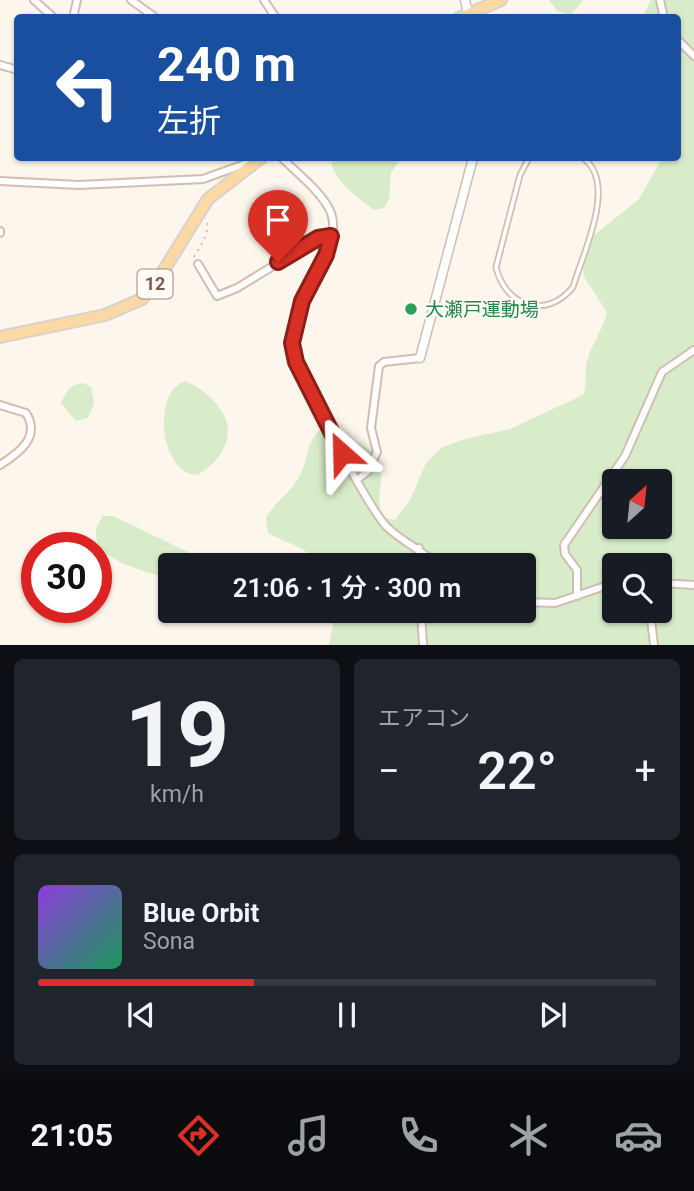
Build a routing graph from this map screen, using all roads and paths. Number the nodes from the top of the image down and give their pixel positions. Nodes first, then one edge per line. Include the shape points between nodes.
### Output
1 (34, 0) edge
2 (131, 0) edge
3 (501, 0) edge
4 (50, 14) edge
5 (150, 14) edge
6 (470, 14) edge
7 (681, 42) edge
8 (694, 56) edge
9 (253, 161) edge
10 (255, 161) edge
11 (285, 161) edge
12 (472, 161) edge
13 (528, 161) edge
14 (588, 161) edge
15 (0, 181) edge
16 (200, 212) junction
17 (331, 236) junction
18 (198, 264) joint
19 (0, 337) edge
20 (694, 350) edge
21 (420, 358) joint
22 (0, 405) edge
23 (0, 465) edge
24 (358, 479) junction
25 (419, 548) junction
26 (419, 553) edge
27 (425, 553) edge
28 (672, 584) edge
29 (694, 585) edge
30 (602, 587) edge
31 (577, 596) junction
32 (536, 602) edge
33 (422, 623) edge
34 (651, 623) edge
35 (423, 645) edge
36 (654, 645) edge

1 - 4 street
2 - 5 street
3 - 6 main road
7 - 8 street
9 - 15 street via 203,179 79,185
10 - 16 main road, 12 via 208,199
11 - 17 street via 331,213
12 - 21 street
13 - 14 lane via 520,175 496,267 508,292 547,307 573,287 600,196 599,178
16 - 18 path via 209,225 194,257
16 - 19 main road, 12 via 142,299 105,315
17 - 18 street via 318,238 217,296
17 - 24 street via 302,301 292,343 296,362
20 - 31 street via 662,373 625,456 564,545 577,570
21 - 24 street via 379,366 371,428 377,452 368,471
22 - 23 street via 26,412 32,432 18,454
24 - 25 street via 388,529
25 - 26 street
25 - 27 street
28 - 29 street
30 - 31 street
31 - 32 street via 555,603
33 - 35 street
34 - 36 street

